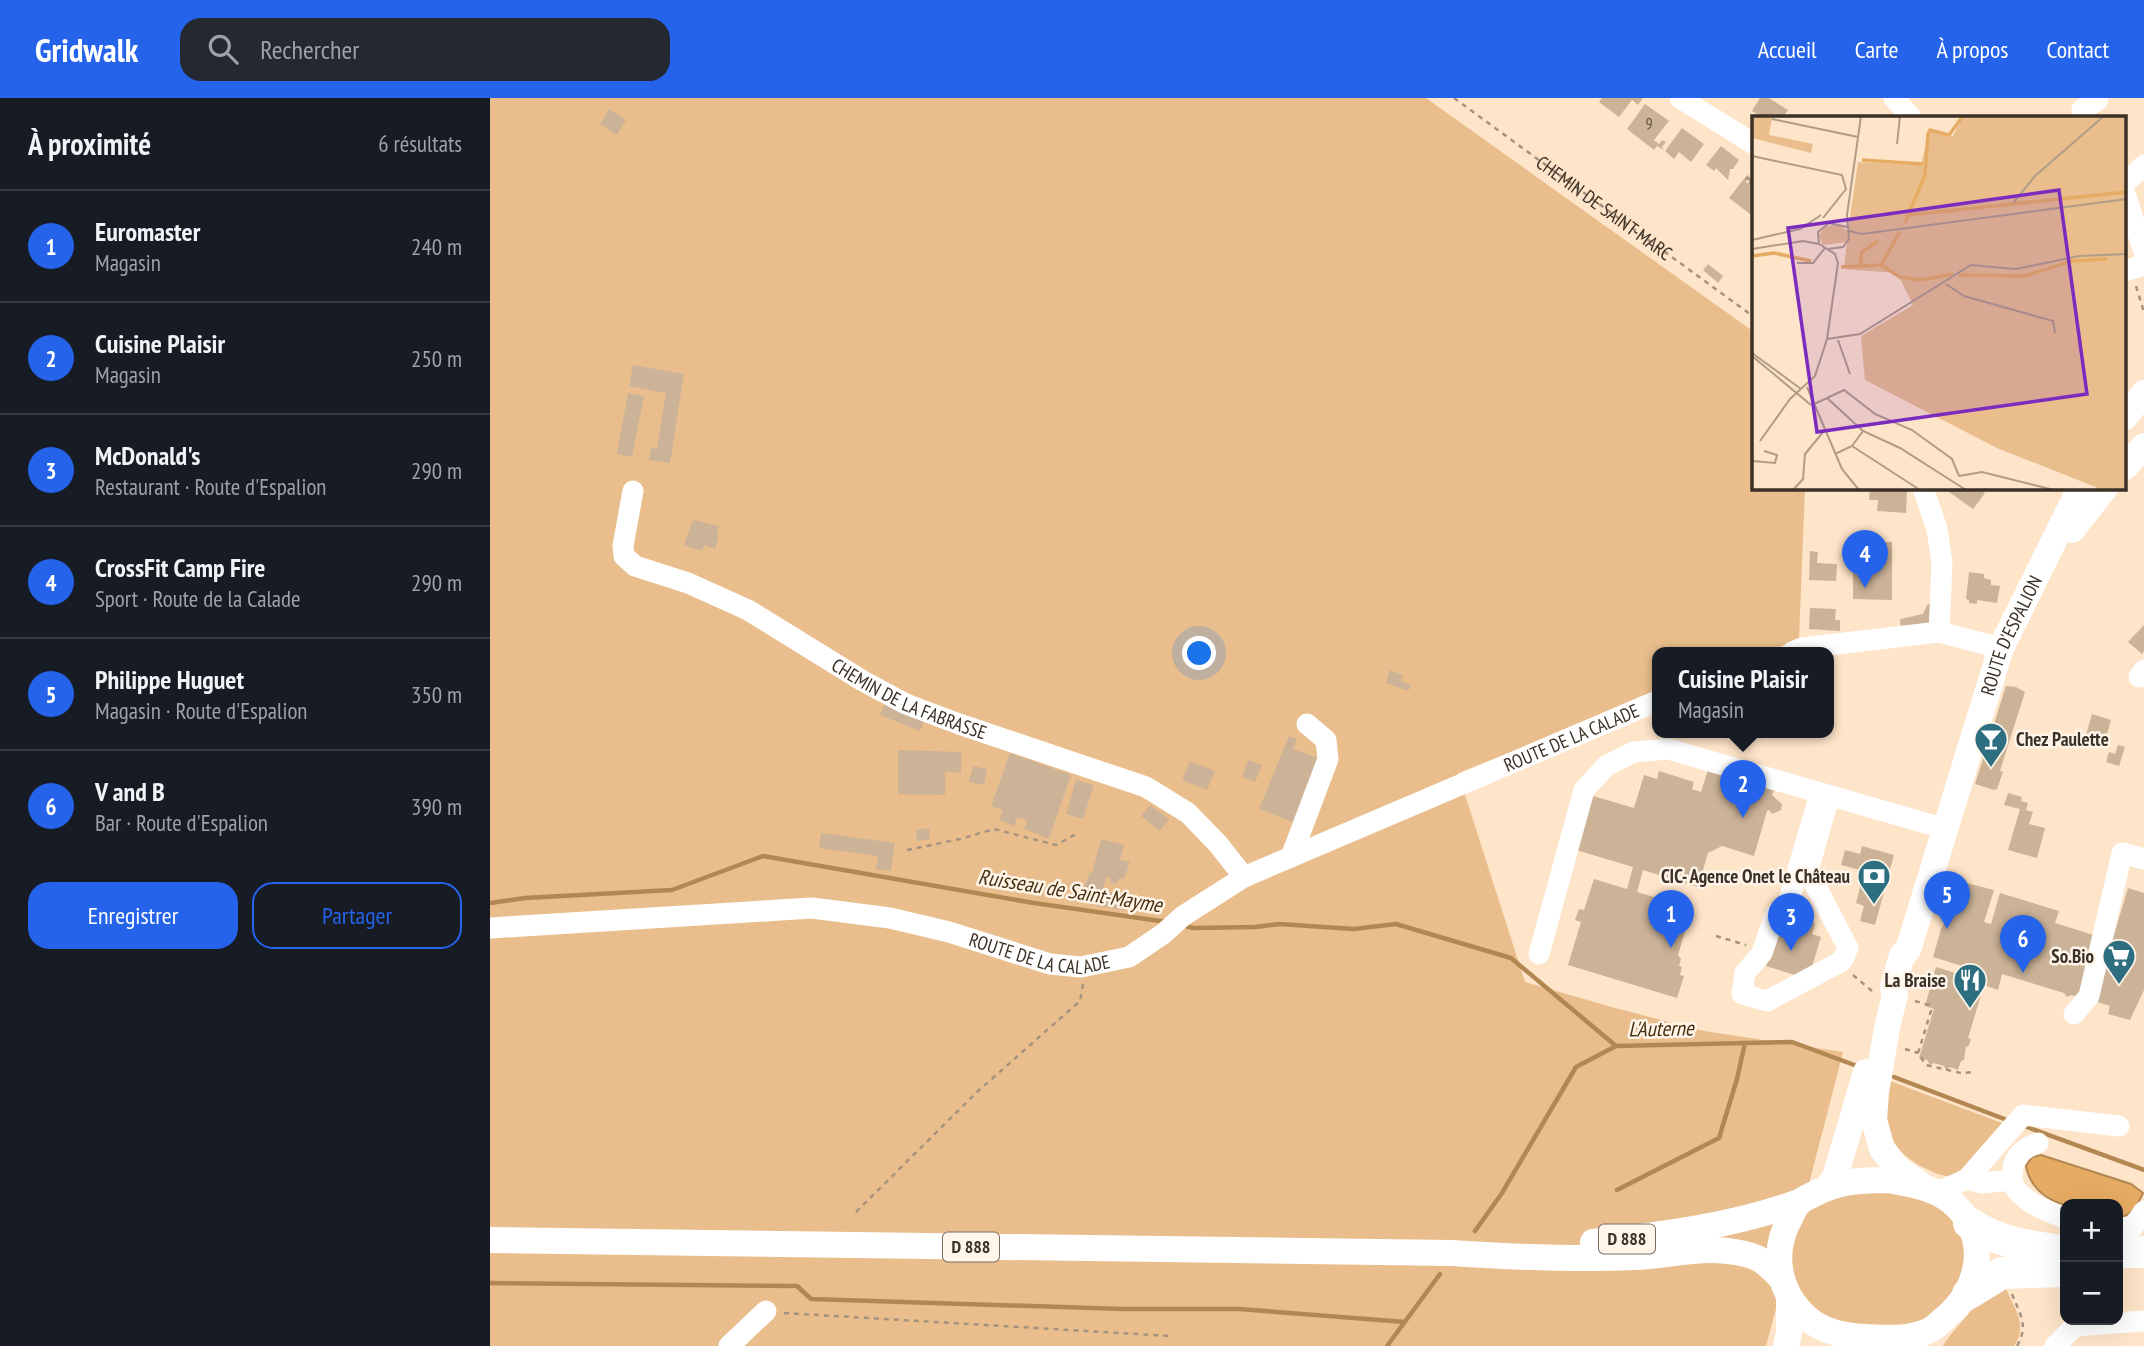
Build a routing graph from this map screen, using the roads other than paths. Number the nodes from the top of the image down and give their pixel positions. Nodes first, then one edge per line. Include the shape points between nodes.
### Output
1 (1680, 98) edge
2 (1894, 98) edge
3 (1910, 116) edge
4 (1752, 143) edge
5 (2144, 165) edge
6 (2126, 182) edge
7 (2126, 197) edge
8 (2144, 252) edge
9 (2144, 265) edge
10 (2126, 271) edge
11 (2144, 393) edge
12 (2126, 416) edge
13 (2144, 447) edge
14 (2126, 466) edge
15 (1924, 490) edge
16 (2096, 490) edge
17 (633, 491) dead end
18 (1938, 632) junction
19 (1818, 647) edge
20 (2001, 649) junction
21 (1652, 703) edge
22 (1307, 724) dead end
23 (1825, 796) junction
24 (1946, 829) junction
25 (1291, 857) junction
26 (2144, 859) edge
27 (1244, 877) junction
28 (490, 928) edge
29 (1539, 954) dead end
30 (1896, 1013) junction
31 (2074, 1014) dead end
32 (2119, 1126) dead end
33 (2038, 1143) dead end
34 (1967, 1179) junction
35 (2012, 1180) junction
36 (1828, 1186) junction
37 (1930, 1190) junction
38 (1799, 1202) junction
39 (2144, 1211) edge
40 (2060, 1216) edge
41 (1964, 1217) junction
42 (2123, 1228) edge
43 (490, 1240) edge
44 (2060, 1250) edge
45 (2123, 1252) edge
46 (2144, 1252) edge
47 (1451, 1253) junction
48 (2060, 1271) edge
49 (2123, 1271) edge
50 (2144, 1271) edge
51 (1785, 1288) junction
52 (1968, 1294) junction
53 (766, 1311) road end
54 (2144, 1321) edge
55 (1856, 1336) junction
56 (1928, 1339) edge
57 (1895, 1342) edge
58 (729, 1346) edge
59 (1786, 1346) edge
60 (1828, 1346) edge
61 (2055, 1346) edge

1 - 4 street
2 - 3 street
5 - 6 street
7 - 8 street
9 - 10 street
11 - 12 main road
13 - 14 main road
15 - 18 street via 1942,563
16 - 20 main road, ROUTE D'ESPALION via 2034,578
17 - 27 street, CHEMIN DE LA FABRASSE via 623,546 624,556 635,566 748,610 906,704 1146,787 1188,813
18 - 19 street
18 - 20 street
20 - 24 main road, ROUTE D'ESPALION
21 - 25 street, ROUTE DE LA CALADE
22 - 25 street via 1326,740 1328,759
23 - 23 street via 1787,907 1775,915 1762,953 1745,973 1742,994 1767,1001 1842,961 1848,948 1808,871
23 - 24 street
23 - 29 street via 1668,749 1634,752 1606,766 1584,790
24 - 30 main road, ROUTE D'ESPALION via 1908,950 1912,958
25 - 27 street, ROUTE DE LA CALADE
26 - 31 street via 2122,853 2089,996
27 - 28 street, ROUTE DE LA CALADE via 1129,957 1081,967 1050,964 890,918 812,908
30 - 36 main road via 1869,1061 1835,1177
30 - 37 main road via 1876,1092 1874,1120 1882,1149 1897,1168
32 - 34 street via 2024,1115
33 - 35 street via 2024,1148 2013,1163
34 - 35 street via 1982,1183
34 - 37 street
34 - 41 street
35 - 40 street via 2041,1210
36 - 37 main road via 1889,1180
36 - 38 main road
37 - 41 main road via 1949,1200
38 - 47 main road, D 888 via 1759,1216 1633,1238
38 - 51 main road via 1784,1227 1779,1252
39 - 42 street via 2133,1227
41 - 44 highway via 1984,1233 2003,1240
41 - 52 main road via 1977,1246
43 - 47 main road, D 888
45 - 46 highway
47 - 51 main road, D 888 via 1572,1258 1703,1249 1734,1252 1760,1258
48 - 52 highway via 2002,1273
49 - 50 highway
51 - 55 main road via 1808,1319 1827,1330
51 - 59 main road
52 - 56 main road
53 - 58 street
54 - 61 street via 2076,1326
55 - 57 main road
55 - 60 main road
56 - 57 main road

